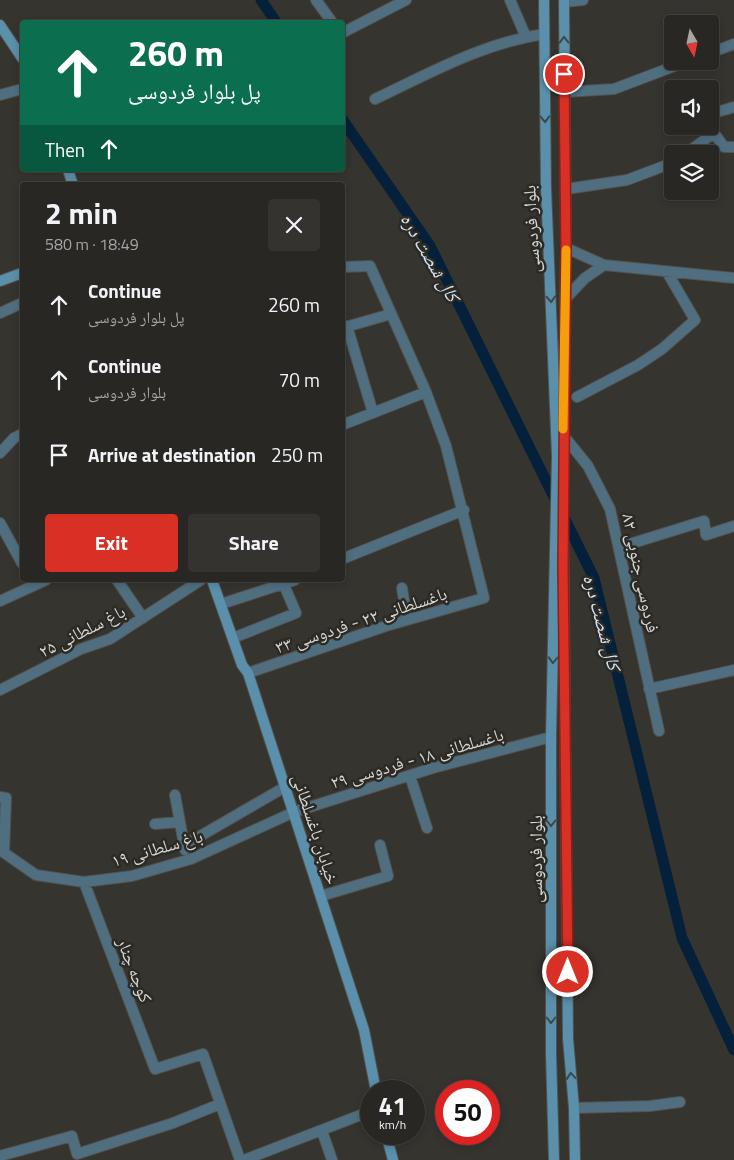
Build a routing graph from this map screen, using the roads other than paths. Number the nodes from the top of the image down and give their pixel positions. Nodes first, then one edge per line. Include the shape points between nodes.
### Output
1 (316, 0) edge
2 (406, 0) edge
3 (510, 0) edge
4 (544, 0) edge
5 (583, 0) edge
6 (564, 1) edge
7 (331, 20) edge
8 (0, 24) edge
9 (345, 32) edge
10 (544, 34) junction
11 (526, 37) junction
12 (734, 44) edge
13 (719, 50) edge
14 (20, 55) edge
15 (664, 70) edge
16 (20, 90) edge
17 (565, 92) junction
18 (0, 95) edge
19 (375, 99) dead end
20 (734, 107) edge
21 (719, 111) edge
22 (711, 135) edge
23 (715, 135) edge
24 (698, 145) edge
25 (734, 147) edge
26 (664, 166) edge
27 (566, 189) junction
28 (566, 248) junction
29 (604, 265) junction
30 (345, 266) edge
31 (667, 272) junction
32 (20, 274) edge
33 (734, 278) edge
34 (0, 281) edge
35 (565, 299) junction
36 (20, 304) edge
37 (0, 313) edge
38 (392, 314) junction
39 (345, 327) edge
40 (426, 392) junction
41 (577, 397) dead end
42 (373, 413) junction
43 (345, 424) edge
44 (20, 435) edge
45 (563, 435) junction
46 (0, 453) edge
47 (560, 456) junction
48 (464, 510) junction
49 (0, 523) edge
50 (734, 526) edge
51 (620, 547) junction
52 (345, 558) edge
53 (20, 559) edge
54 (118, 582) edge
55 (199, 582) edge
56 (213, 582) edge
57 (290, 582) edge
58 (34, 583) edge
59 (284, 584) junction
60 (402, 588) dead end
61 (0, 601) edge
62 (221, 604) junction
63 (143, 618) junction
64 (407, 620) junction
65 (233, 638) junction
66 (734, 670) edge
67 (248, 673) junction
68 (649, 689) junction
69 (0, 690) edge
70 (659, 730) dead end
71 (551, 737) junction
72 (410, 776) junction
73 (285, 787) junction
74 (175, 795) dead end
75 (0, 797) edge
76 (294, 812) junction
77 (180, 822) junction
78 (155, 824) dead end
79 (427, 828) dead end
80 (380, 845) dead end
81 (183, 846) junction
82 (2, 852) edge
83 (191, 859) junction
84 (84, 882) junction
85 (567, 894) junction
86 (552, 895) junction
87 (321, 896) junction
88 (551, 926) junction
89 (567, 927) junction
90 (374, 1080) edge
91 (680, 1102) dead end
92 (220, 1104) junction
93 (574, 1108) junction
94 (360, 1115) edge
95 (322, 1131) junction
96 (389, 1145) edge
97 (0, 1156) edge
98 (242, 1160) edge
99 (332, 1160) edge
100 (392, 1160) edge
101 (554, 1160) edge
102 (575, 1160) edge

1 - 7 street
2 - 9 street
3 - 11 street
4 - 10 main road, بلوار فردوسی
5 - 6 street
17 -> 6 main road, بلوار فردوسی
8 - 14 main road
10 - 11 street
10 -> 47 main road, بلوار فردوسی via 546,189
11 - 19 street via 467,55
12 - 13 street
15 - 17 street via 614,89
16 - 18 street
17 - 27 main road, بلوار فردوسی
20 - 21 street
22 - 24 street
23 - 25 street via 724,147
26 - 27 street via 627,180
27 - 28 main road, بلوار فردوسی
28 - 29 street
28 - 35 main road, بلوار فردوسی
29 - 31 street
29 - 35 street via 585,278
30 - 38 street via 370,266
31 - 33 street
31 - 41 street via 695,320 638,366
32 - 34 main road
35 - 45 main road, بلوار فردوسی
36 - 37 street
38 - 39 street
38 - 40 street
39 - 42 street
40 - 42 street
40 - 48 street
42 - 43 street
44 - 46 street
45 - 47 main road, بلوار فردوسی
45 - 51 street, فردوسی جنوبی ۸۲ via 588,466 606,500
47 -> 71 main road, بلوار فردوسی
47 - 85 main road, بلوار فردوسی
48 - 52 street
48 - 64 street, باغسلطانی ۲۲ - فردوسی ۳۳ via 484,598
49 - 53 street
50 - 51 street via 706,535 704,521
51 - 68 street, فردوسی جنوبی ۸۲
54 - 63 street
55 - 63 street, باغ سلطانی ۲۵
56 - 62 main road, خیابان باغسلطانی
57 - 59 street
58 - 61 street
59 - 62 street
59 - 65 street via 296,613
60 - 64 street
62 - 65 main road, خیابان باغسلطانی
63 - 69 street, باغ سلطانی ۲۵ via 110,639 81,649
64 - 67 street, باغسلطانی ۲۲ - فردوسی ۳۳
65 - 67 main road, خیابان باغسلطانی
66 - 68 street
67 - 73 main road, خیابان باغسلطانی
68 - 70 street, فردوسی جنوبی ۸۲
71 - 72 street, باغسلطانی ۱۸ - فردوسی ۲۹
71 -> 86 main road, بلوار فردوسی
72 - 76 street, باغسلطانی ۱۸ - فردوسی ۲۹
72 - 79 street
73 - 76 main road, خیابان باغسلطانی
73 - 81 street
74 - 77 street
75 - 82 street via 6,798
76 - 83 street, باغ سلطانی ۱۹
76 - 87 main road, خیابان باغسلطانی
77 - 78 street
77 - 81 street
80 - 87 street via 388,876
81 - 83 street
82 - 84 street, باغ سلطانی ۱۹ via 36,875
83 - 84 street, باغ سلطانی ۱۹ via 132,876
84 - 92 street, کوچه چنار via 155,1069 203,1054
85 - 86 main road via 560,898
85 - 89 main road, بلوار فردوسی
86 - 88 main road, بلوار فردوسی
87 - 90 main road, خیابان باغسلطانی via 364,1030
88 - 89 main road via 559,922
88 -> 101 main road, بلوار فردوسی
93 -> 89 main road, بلوار فردوسی via 568,1038
91 - 93 street
92 - 97 street via 77,1154 72,1136
92 - 98 street
93 - 102 main road, بلوار فردوسی
94 - 95 street
95 - 98 street
95 - 99 street
96 - 100 main road

